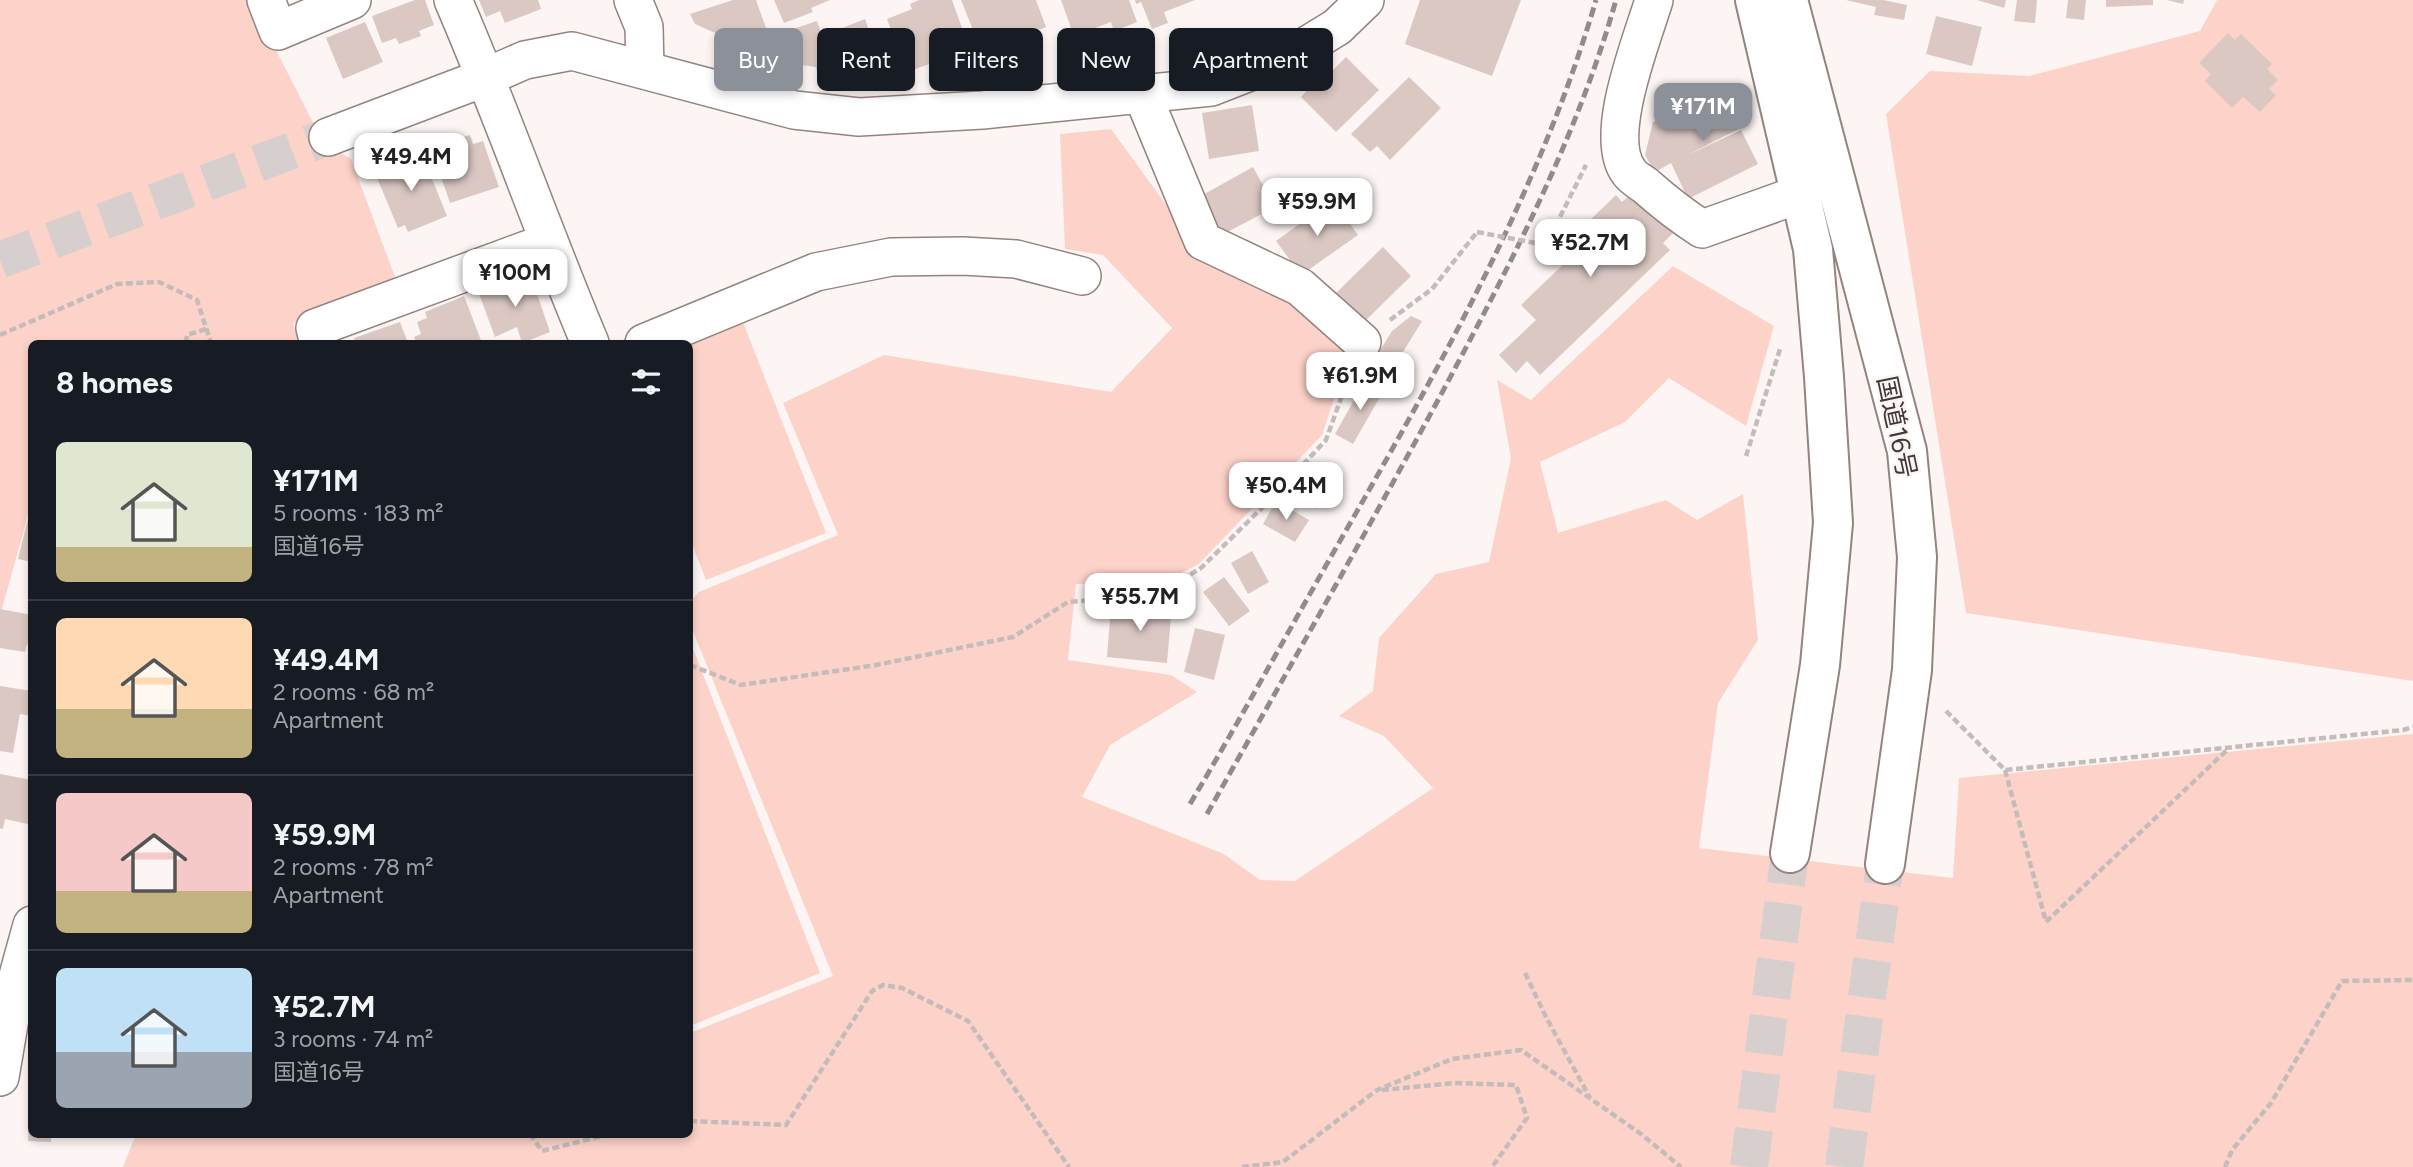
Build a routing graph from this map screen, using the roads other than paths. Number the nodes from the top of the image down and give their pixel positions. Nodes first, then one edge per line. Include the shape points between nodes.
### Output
1 (266, 0) edge
2 (352, 0) edge
3 (453, 0) edge
4 (1365, 0) edge
5 (1654, 0) edge
6 (1755, 0) edge
7 (1788, 0) edge
8 (644, 4) edge
9 (645, 69) junction
10 (486, 77) junction
11 (1143, 96) junction
12 (328, 137) tunnel mouth
13 (1800, 194) junction
14 (548, 242) junction
15 (1082, 276) dead end
16 (318, 340) edge
17 (589, 340) edge
18 (651, 340) edge
19 (1362, 342) road end
20 (1790, 853) tunnel mouth
21 (1885, 864) tunnel mouth
22 (28, 940) edge
23 (0, 1077) edge

1 - 2 street via 278,31
3 - 10 street
4 - 11 street via 1337,27 1288,57 1210,87
5 - 13 street via 1619,126 1619,150 1629,172 1702,229
6 - 13 highway
7 - 21 highway, 国道16号 via 1907,451 1917,557 1912,670
8 - 9 street
9 - 10 street via 572,51 525,60
9 - 11 street via 794,110 859,117
10 - 12 street
10 - 14 street
11 - 19 street via 1203,241 1300,287
13 - 20 highway via 1813,249 1833,523 1820,665
14 - 16 street via 314,328
14 - 17 street
15 - 18 street via 1016,259 891,257 816,272
22 - 23 street

